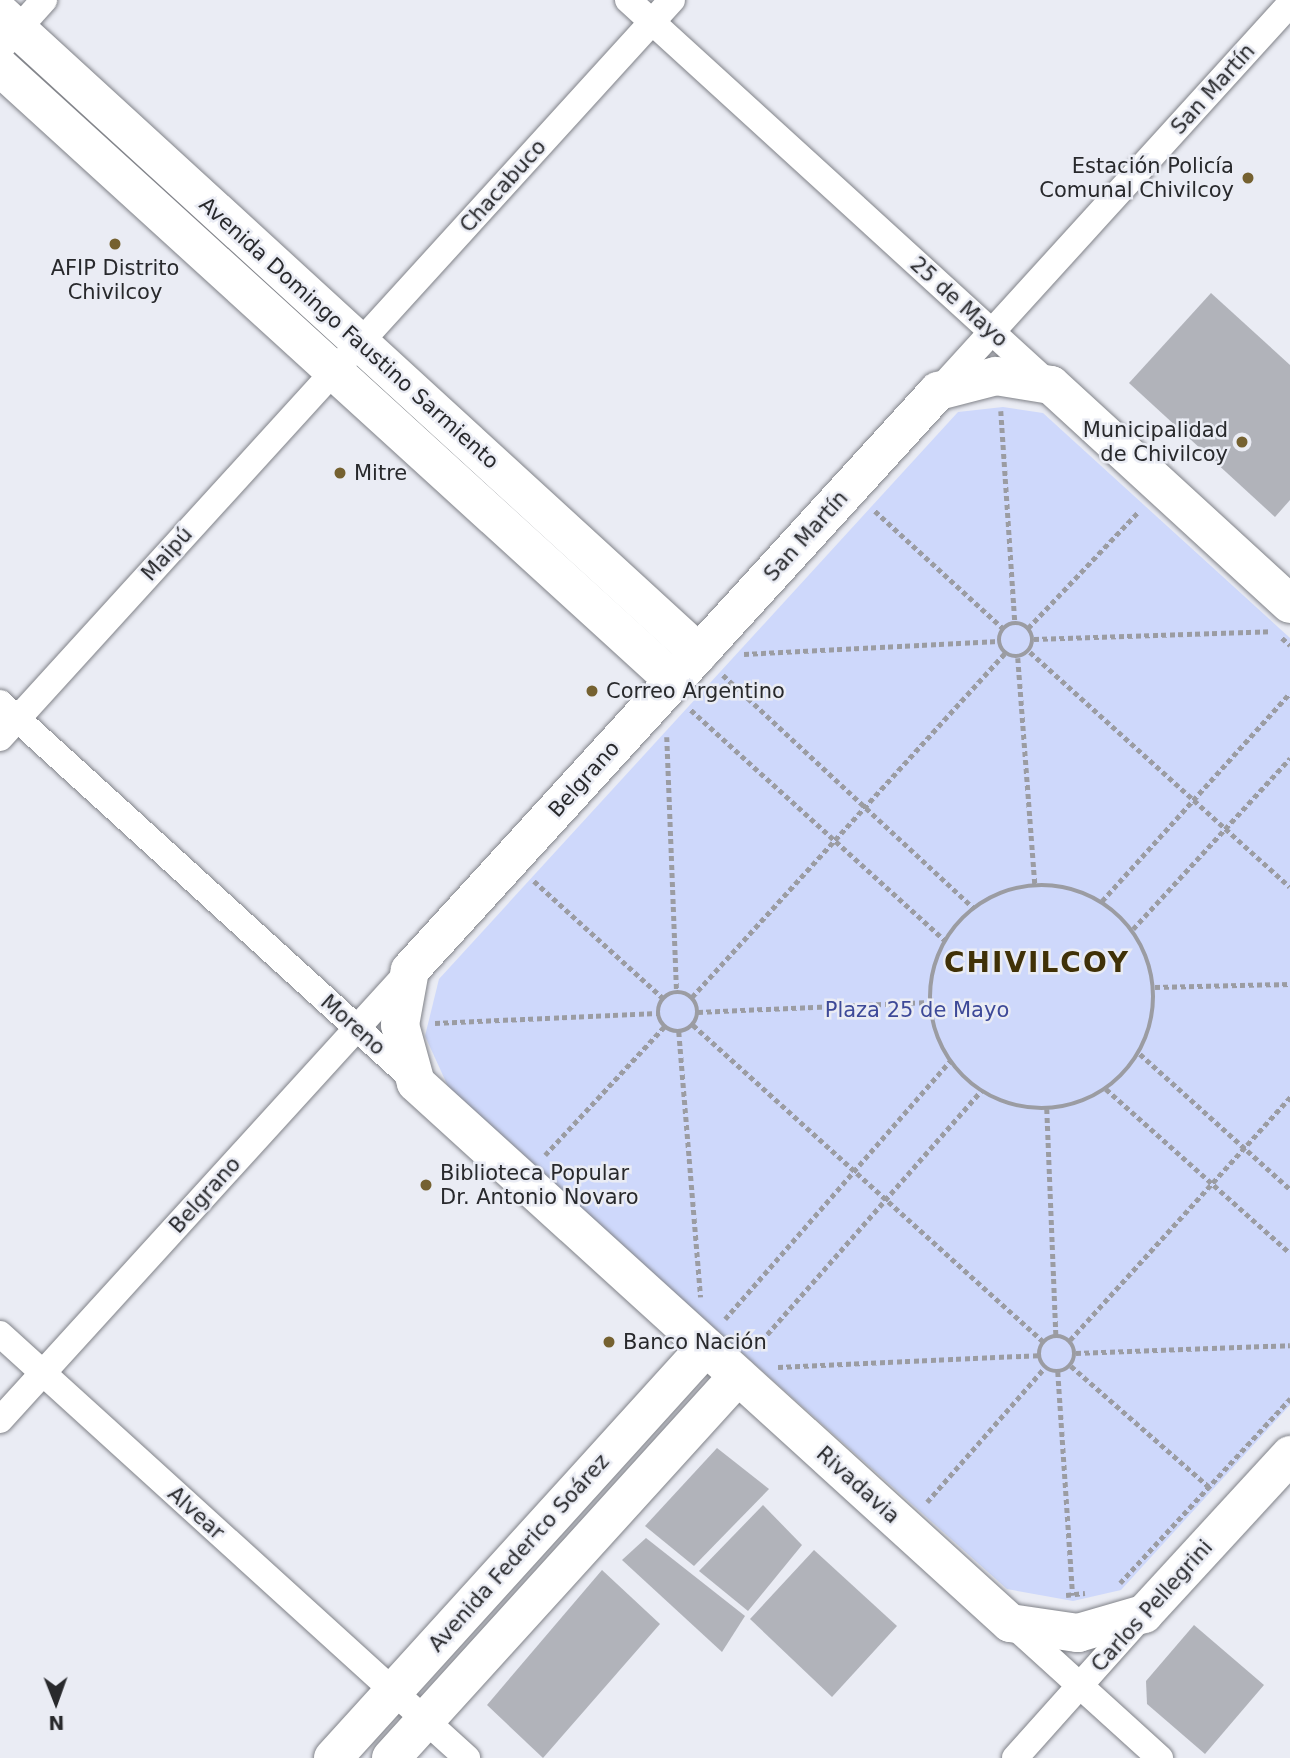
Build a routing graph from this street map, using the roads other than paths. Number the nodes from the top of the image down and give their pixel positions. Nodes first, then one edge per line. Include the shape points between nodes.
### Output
1 (44, 0) edge
2 (628, 0) edge
3 (672, 0) edge
4 (1290, 4) edge
5 (652, 22) junction
6 (6, 30) edge
7 (0, 67) edge
8 (992, 331) junction
9 (360, 342) junction
10 (334, 371) junction
11 (1051, 385) junction
12 (938, 391) junction
13 (1276, 619) edge
14 (716, 668) junction
15 (687, 697) junction
16 (6, 720) edge
17 (410, 970) junction
18 (357, 1029) junction
19 (416, 1083) junction
20 (721, 1326) junction
21 (0, 1334) edge
22 (757, 1359) junction
23 (43, 1373) junction
24 (0, 1420) edge
25 (1290, 1455) edge
26 (1144, 1614) junction
27 (1010, 1623) junction
28 (1082, 1685) junction
29 (393, 1692) junction
30 (425, 1720) junction
31 (333, 1758) edge
32 (391, 1758) edge
33 (467, 1758) edge
34 (1015, 1758) edge
35 (1160, 1758) edge

1 - 6 street
2 - 5 street, 25 de Mayo
3 - 5 street, Chacabuco
4 - 8 street, San Martín
5 - 8 street, 25 de Mayo
5 - 9 street, Chacabuco
6 - 9 main road, Avenida Domingo Faustino Sarmiento
7 - 10 main road, Avenida Domingo Faustino Sarmiento
8 - 11 street, 25 de Mayo
8 - 12 street, San Martín
9 - 10 street, Chacabuco
9 - 14 main road, Avenida Domingo Faustino Sarmiento
10 - 15 main road, Avenida Domingo Faustino Sarmiento
10 - 16 street, Maipú
11 - 12 main road via 996,376
11 - 13 main road, 25 de Mayo
12 - 14 main road, San Martín
14 - 15 main road, San Martín
15 - 17 main road, Belgrano
16 - 18 street, Moreno
17 - 18 street, Belgrano
17 - 19 main road via 400,1025
18 - 19 street, Moreno
18 - 23 street, Belgrano
19 - 20 main road, Moreno
20 - 22 main road, Rivadavia
20 - 29 main road, Avenida Federico Soárez
21 - 23 street, Alvear
22 - 27 main road, Rivadavia
22 - 30 main road, Avenida Federico Soárez
23 - 24 street, Belgrano
23 - 29 street, Alvear
25 - 26 main road, Carlos Pellegrini
26 - 27 main road via 1078,1633
26 - 28 street, Carlos Pellegrini
27 - 28 street, Rivadavia
28 - 34 street, Carlos Pellegrini
28 - 35 street, Rivadavia
29 - 30 street, Alvear
29 - 31 main road, Avenida Federico Soárez
30 - 32 main road, Avenida Federico Soárez
30 - 33 street, Alvear

